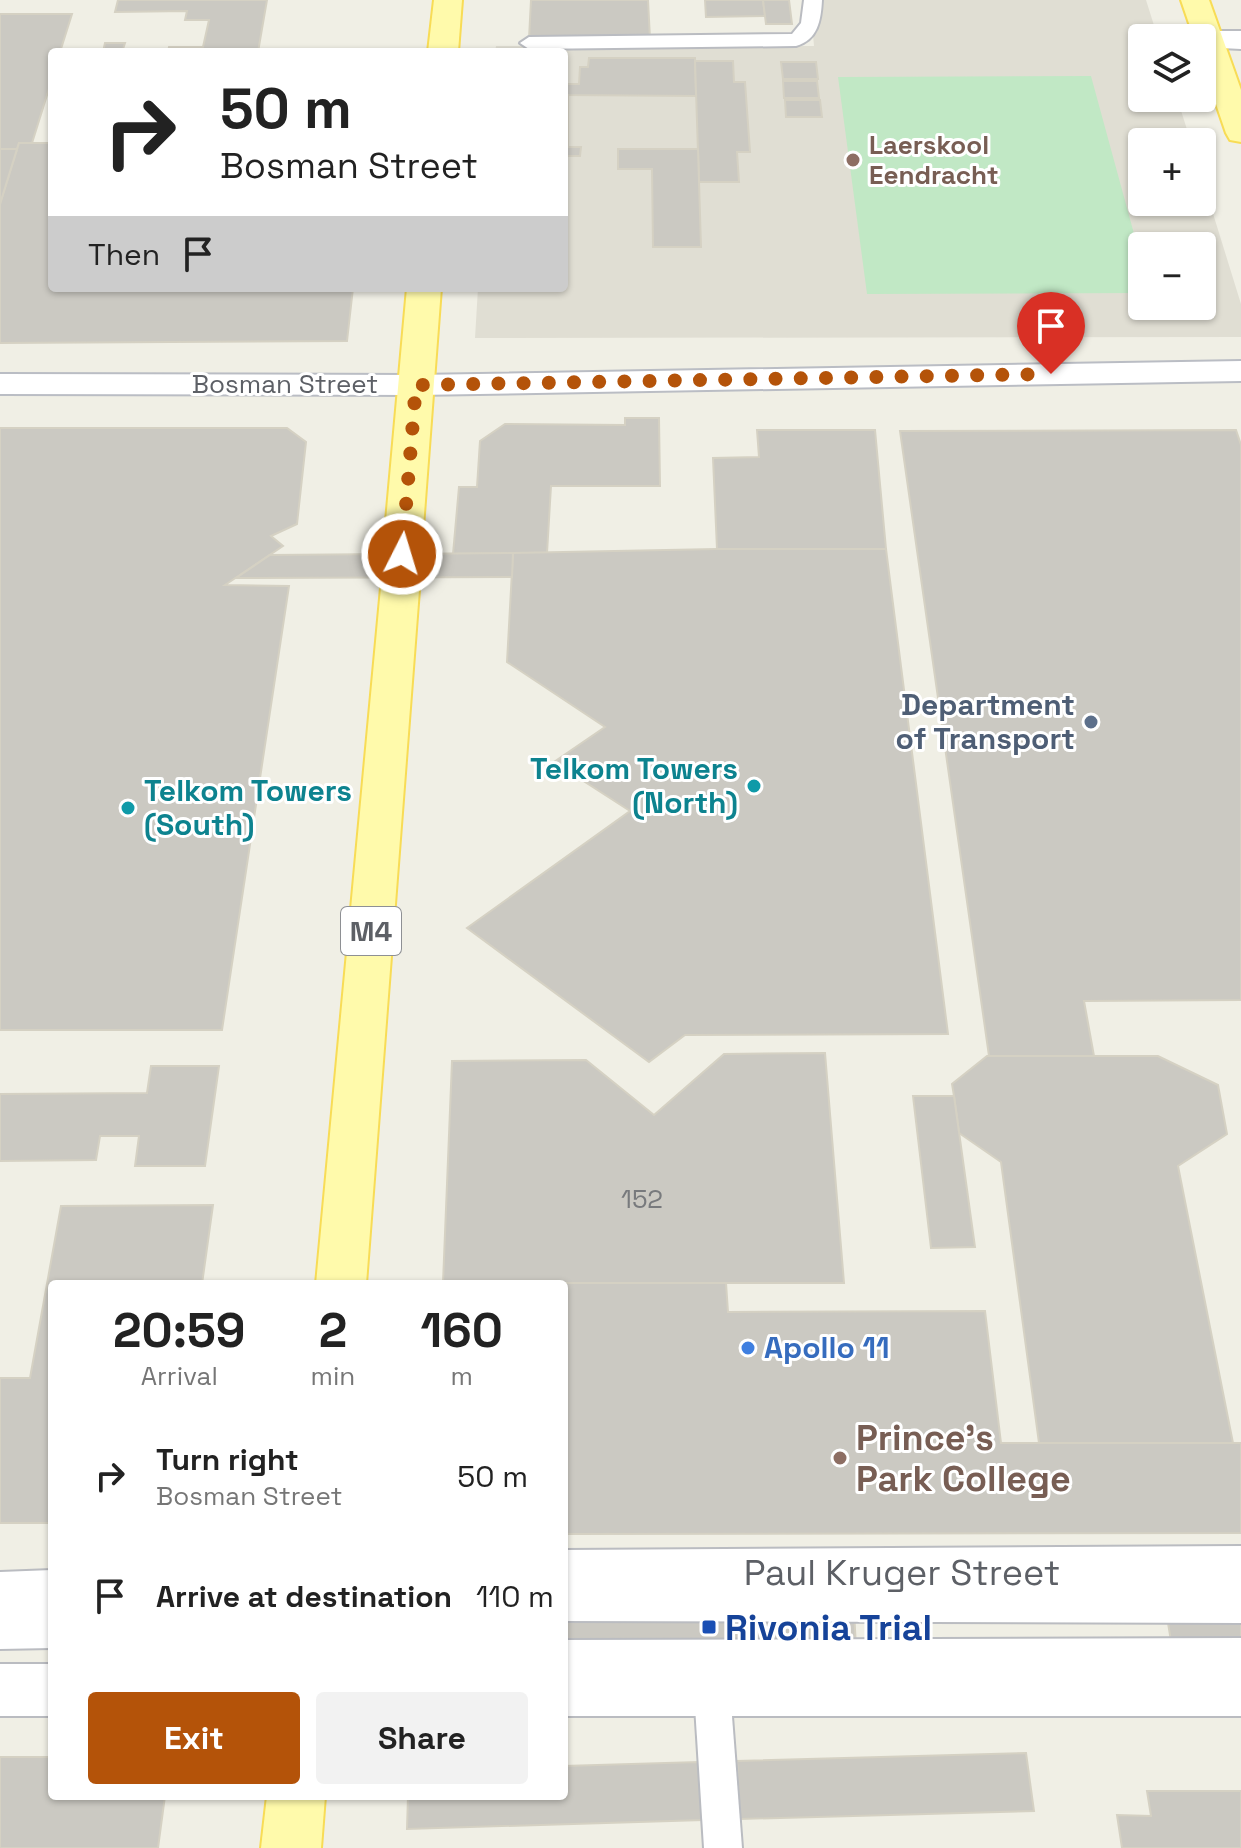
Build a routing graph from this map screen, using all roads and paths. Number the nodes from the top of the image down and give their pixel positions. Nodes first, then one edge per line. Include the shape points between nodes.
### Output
1 (448, 0) edge
2 (813, 0) edge
3 (1195, 0) edge
4 (1203, 24) edge
5 (1216, 40) edge
6 (1241, 40) edge
7 (529, 43) dead end
8 (443, 48) edge
9 (1216, 60) edge
10 (1241, 133) edge
11 (424, 292) edge
12 (1241, 371) edge
13 (0, 384) edge
14 (416, 385) junction
15 (341, 1280) edge
16 (1241, 1571) edge
17 (568, 1575) edge
18 (48, 1595) edge
19 (0, 1597) edge
20 (568, 1605) edge
21 (1241, 1607) edge
22 (48, 1632) edge
23 (0, 1633) edge
24 (1241, 1654) edge
25 (568, 1657) edge
26 (0, 1690) edge
27 (48, 1690) edge
28 (568, 1690) edge
29 (712, 1690) junction
30 (1241, 1690) edge
31 (296, 1800) edge
32 (291, 1848) edge
33 (723, 1848) edge

1 - 8 main road
2 - 7 lane via 810,28 796,40
3 - 4 main road
5 - 6 main road
9 - 10 main road
11 - 14 main road, M4
12 - 14 main road, Bosman Street
13 - 14 main road, Bosman Street
14 - 15 main road, M4
16 - 17 main road, Paul Kruger Street
18 - 19 main road
20 - 21 lane, Paul Kruger Street
22 - 23 lane
24 - 25 lane
26 - 27 main road
28 - 29 main road
29 - 30 main road
29 - 33 lane
31 - 32 main road

